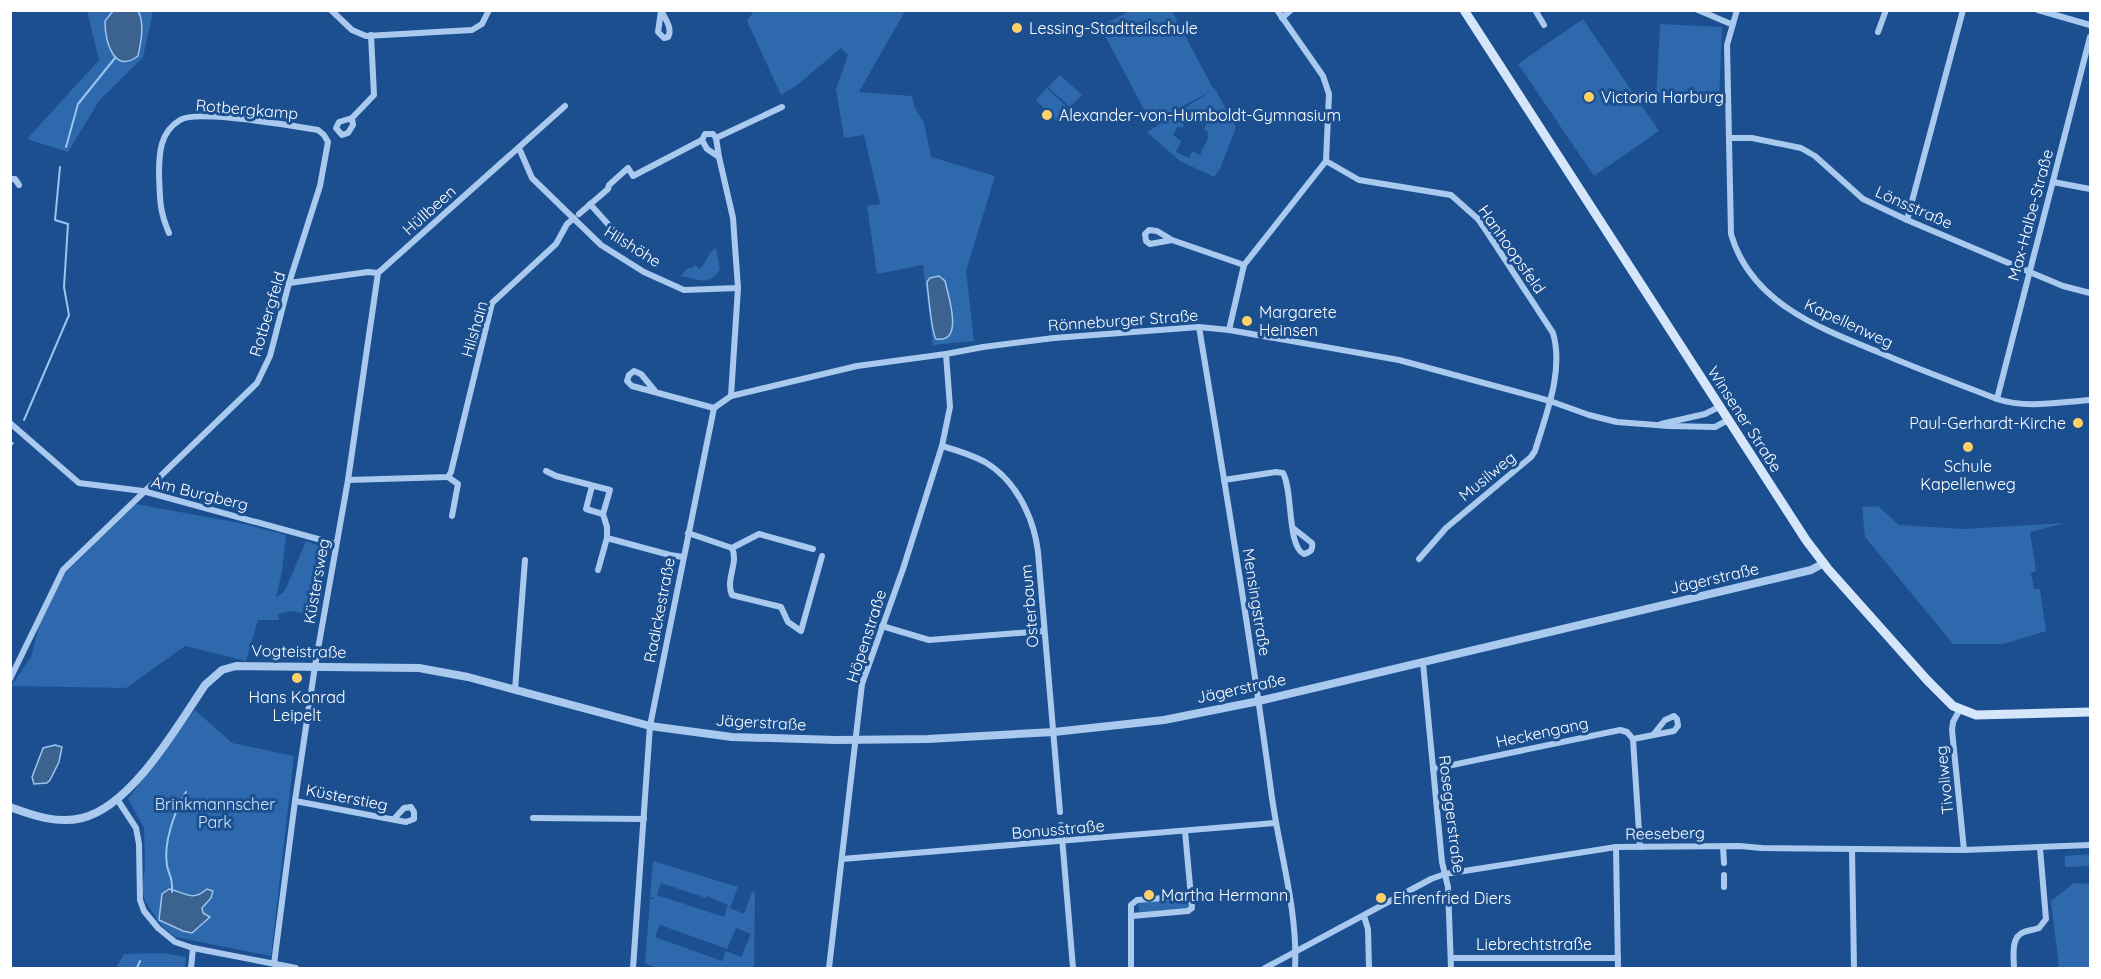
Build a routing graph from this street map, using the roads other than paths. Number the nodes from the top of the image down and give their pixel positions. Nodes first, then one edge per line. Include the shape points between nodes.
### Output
1 (330, 10) edge
2 (489, 10) edge
3 (1277, 10) edge
4 (1291, 10) edge
5 (1464, 10) edge
6 (1535, 10) edge
7 (1698, 10) edge
8 (1737, 10) edge
9 (1886, 10) edge
10 (1963, 10) edge
11 (2038, 10) edge
12 (1282, 18) junction
13 (1731, 24) junction
14 (1544, 25) dead end
15 (2091, 25) edge
16 (1878, 32) dead end
17 (371, 35) junction
18 (2091, 37) edge
19 (565, 106) dead end
20 (782, 107) dead end
21 (352, 118) dead end
22 (324, 135) joint
23 (716, 138) junction
24 (1729, 138) junction
25 (702, 140) junction
26 (519, 148) junction
27 (718, 157) junction
28 (1326, 161) junction
29 (10, 179) edge
30 (2053, 182) junction
31 (19, 185) dead end
32 (2091, 189) edge
33 (590, 204) junction
34 (577, 216) junction
35 (1907, 220) junction
36 (169, 232) dead end
37 (615, 232) dead end
38 (1172, 240) dead end
39 (1244, 265) junction
40 (2029, 272) junction
41 (378, 273) junction
42 (290, 283) junction
43 (738, 288) junction
44 (2091, 293) edge
45 (1199, 327) junction
46 (1229, 330) junction
47 (945, 354) junction
48 (655, 391) dead end
49 (731, 396) junction
50 (1997, 399) junction
51 (2091, 400) edge
52 (1550, 401) junction
53 (1719, 407) junction
54 (714, 408) junction
55 (1728, 420) junction
56 (10, 423) edge
57 (1655, 425) junction
58 (942, 446) junction
59 (546, 471) dead end
60 (448, 477) junction
61 (348, 480) junction
62 (1224, 480) junction
63 (592, 486) junction
64 (143, 491) junction
65 (603, 514) junction
66 (452, 516) dead end
67 (1293, 528) dead end
68 (688, 533) junction
69 (607, 537) junction
70 (336, 544) junction
71 (732, 548) junction
72 (813, 549) dead end
73 (822, 556) dead end
74 (683, 557) junction
75 (1419, 559) dead end
76 (525, 560) dead end
77 (1824, 563) junction
78 (598, 570) dead end
79 (882, 626) junction
80 (1044, 631) junction
81 (1422, 663) junction
82 (315, 666) junction
83 (10, 679) edge
84 (515, 690) junction
85 (1259, 701) junction
86 (1960, 709) junction
87 (2091, 712) edge
88 (650, 726) junction
89 (1054, 732) junction
90 (1653, 735) dead end
91 (1633, 739) junction
92 (855, 740) junction
93 (1433, 769) junction
94 (117, 799) junction
95 (295, 801) junction
96 (10, 807) edge
97 (1060, 812) dead end
98 (533, 818) dead end
99 (394, 819) dead end
100 (644, 819) junction
101 (1275, 824) junction
102 (1061, 825) dead end
103 (1185, 831) junction
104 (1062, 842) junction
105 (2091, 845) edge
106 (1723, 846) junction
107 (1616, 847) junction
108 (1640, 847) junction
109 (2040, 848) junction
110 (1852, 849) junction
111 (1964, 850) junction
112 (842, 859) junction
113 (1724, 863) dead end
114 (1445, 874) junction
115 (1724, 875) dead end
116 (1724, 887) dead end
117 (1191, 896) junction
118 (1132, 916) junction
119 (1364, 916) junction
120 (193, 948) junction
121 (1296, 953) junction
122 (1451, 958) junction
123 (1618, 958) junction
124 (274, 964) junction
125 (191, 969) edge
126 (296, 969) edge
127 (633, 969) edge
128 (829, 969) edge
129 (1073, 969) edge
130 (1131, 969) edge
131 (1265, 969) edge
132 (1295, 969) edge
133 (1369, 969) edge
134 (1451, 969) edge
135 (1618, 969) edge
136 (1854, 969) edge
137 (2014, 969) edge

1 - 17 street via 352,30
2 - 17 street via 482,24 472,30
3 - 12 street
4 - 12 street
5 - 53 main road, Winsener Straße
6 - 14 street
7 - 13 street
8 - 13 street, Kapellenweg
9 - 16 street
10 - 35 street
11 - 15 street
12 - 28 street via 1323,76 1329,94
13 - 24 street, Kapellenweg via 1727,45
17 - 21 street via 375,93
18 - 30 street, Max-Halbe-Straße
19 - 26 street, Hüllbeen
20 - 23 street
22 - 36 street, Rotbergkamp via 318,130 213,116 181,119 168,129 159,156 161,214
22 - 42 street, Rotbergfeld via 327,144 320,186
23 - 25 street via 708,133
23 - 27 street
24 - 35 street, Lönsstraße via 1801,147 1863,199
24 - 50 street, Kapellenweg via 1731,234 1741,261 1755,280 1788,308 1825,330
25 - 27 street
25 - 33 street via 633,176 628,168
26 - 34 street, Hilshöhe via 532,178
26 - 41 street, Hüllbeen
27 - 43 street via 733,218
28 - 39 street
28 - 52 street, Hanhoopsfeld via 1359,180 1451,195 1478,219 1553,333 1557,360
29 - 31 street
30 - 32 street
30 - 40 street, Max-Halbe-Straße
33 - 34 street
33 - 37 street
34 - 43 street, Hilshöhe via 601,245 644,272 684,290
34 - 60 street, Hilshain via 567,224 556,244 492,303
35 - 40 street, Lönsstraße
38 - 39 street
39 - 46 street
40 - 44 street, Lönsstraße
40 - 50 street, Max-Halbe-Straße
41 - 42 street
41 - 61 street, Küstersweg
42 - 64 street, Rotbergfeld via 270,356 257,383
43 - 49 street
45 - 46 street, Rönneburger Straße
45 - 47 street, Rönneburger Straße via 1054,338
45 - 62 street, Mensingstraße
46 - 52 street, Rönneburger Straße via 1399,360
47 - 49 street, Rönneburger Straße via 857,366
47 - 58 street, Höpenstraße via 950,407
48 - 54 street
49 - 54 street
50 - 51 street, Kapellenweg via 2029,404
52 - 57 street, Rönneburger Straße via 1617,422
52 - 75 street, Musilweg via 1531,457 1446,528
53 - 55 main road, Winsener Straße
53 - 57 street, Rönneburger Straße
54 - 68 street, Radickestraße
55 - 57 street, Rönneburger Straße via 1715,427
55 - 77 main road, Winsener Straße
56 - 64 street via 79,483
58 - 79 street, Höpenstraße
58 - 80 street, Osterbaum via 988,464 1021,500 1037,542
59 - 63 street
60 - 61 street
60 - 66 street via 458,484
61 - 70 street, Küstersweg
62 - 67 street via 1283,473
62 - 85 street, Mensingstraße
63 - 65 street via 586,509
63 - 65 street via 610,490
64 - 70 street, Am Burgberg
64 - 83 street, Am Burgberg via 63,570
65 - 69 street
68 - 71 street
68 - 74 street, Radickestraße
69 - 74 street
69 - 78 street
70 - 82 street, Küstersweg
71 - 72 street via 759,534
71 - 73 street via 735,557 728,586 732,595 781,607 788,622 801,631
74 - 88 street, Radickestraße
76 - 84 street
77 - 81 street, Jägerstraße via 1811,570
77 - 86 main road, Winsener Straße via 1945,699
79 - 80 street via 929,640
79 - 92 street, Höpenstraße via 862,684
80 - 89 street, Osterbaum
81 - 85 street, Jägerstraße
81 - 93 street, Roseggerstraße
82 - 84 street, Vogteistraße via 430,669
82 - 94 street, Vogteistraße via 222,670 206,685 156,757
82 - 95 street, Küstersweg
84 - 88 street, Vogteistraße
85 - 89 street, Jägerstraße via 1164,720
85 - 101 street, Mensingstraße
86 - 87 main road, Winsener Straße via 1981,715
86 - 111 street, Tivoliweg via 1953,730
88 - 92 street, Jägerstraße via 732,737
88 - 100 street, Radickestraße
89 - 92 street, Jägerstraße
89 - 97 street, Osterbaum
90 - 91 street, Heckengang
91 - 93 street, Heckengang via 1620,730
91 - 108 street
92 - 112 street, Höpenstraße
93 - 114 street, Roseggerstraße
94 - 96 street, Vogteistraße via 89,816 66,820 47,819
94 - 120 street via 136,828 140,844 141,906 166,935
95 - 99 street, Küsterstieg
95 - 124 street, Küstersweg
98 - 100 street
100 - 127 street, Radickestraße
101 - 103 street, Bonusstraße
101 - 121 street, Mensingstraße
102 - 104 street
103 - 104 street, Bonusstraße
103 - 117 street
104 - 112 street, Bonusstraße
104 - 129 street
105 - 109 street, Reeseberg
106 - 108 street, Reeseberg
106 - 110 street, Reeseberg
106 - 113 street
107 - 108 street, Reeseberg
107 - 114 street, Reeseberg
107 - 123 street
109 - 111 street, Reeseberg
109 - 137 street via 2046,917 2039,928 2016,938
110 - 111 street, Reeseberg
110 - 136 street
112 - 128 street, Höpenstraße
114 - 119 street, Reeseberg
114 - 122 street, Roseggerstraße
115 - 116 street
117 - 118 street via 1137,900 1131,905
117 - 118 street via 1192,908 1188,911
118 - 130 street
119 - 121 street, Reeseberg
119 - 133 street
120 - 124 street
120 - 125 street
121 - 131 street, Reeseberg
121 - 132 street, Mensingstraße
122 - 123 street, Liebrechtstraße
122 - 134 street, Roseggerstraße
123 - 135 street
124 - 126 street

